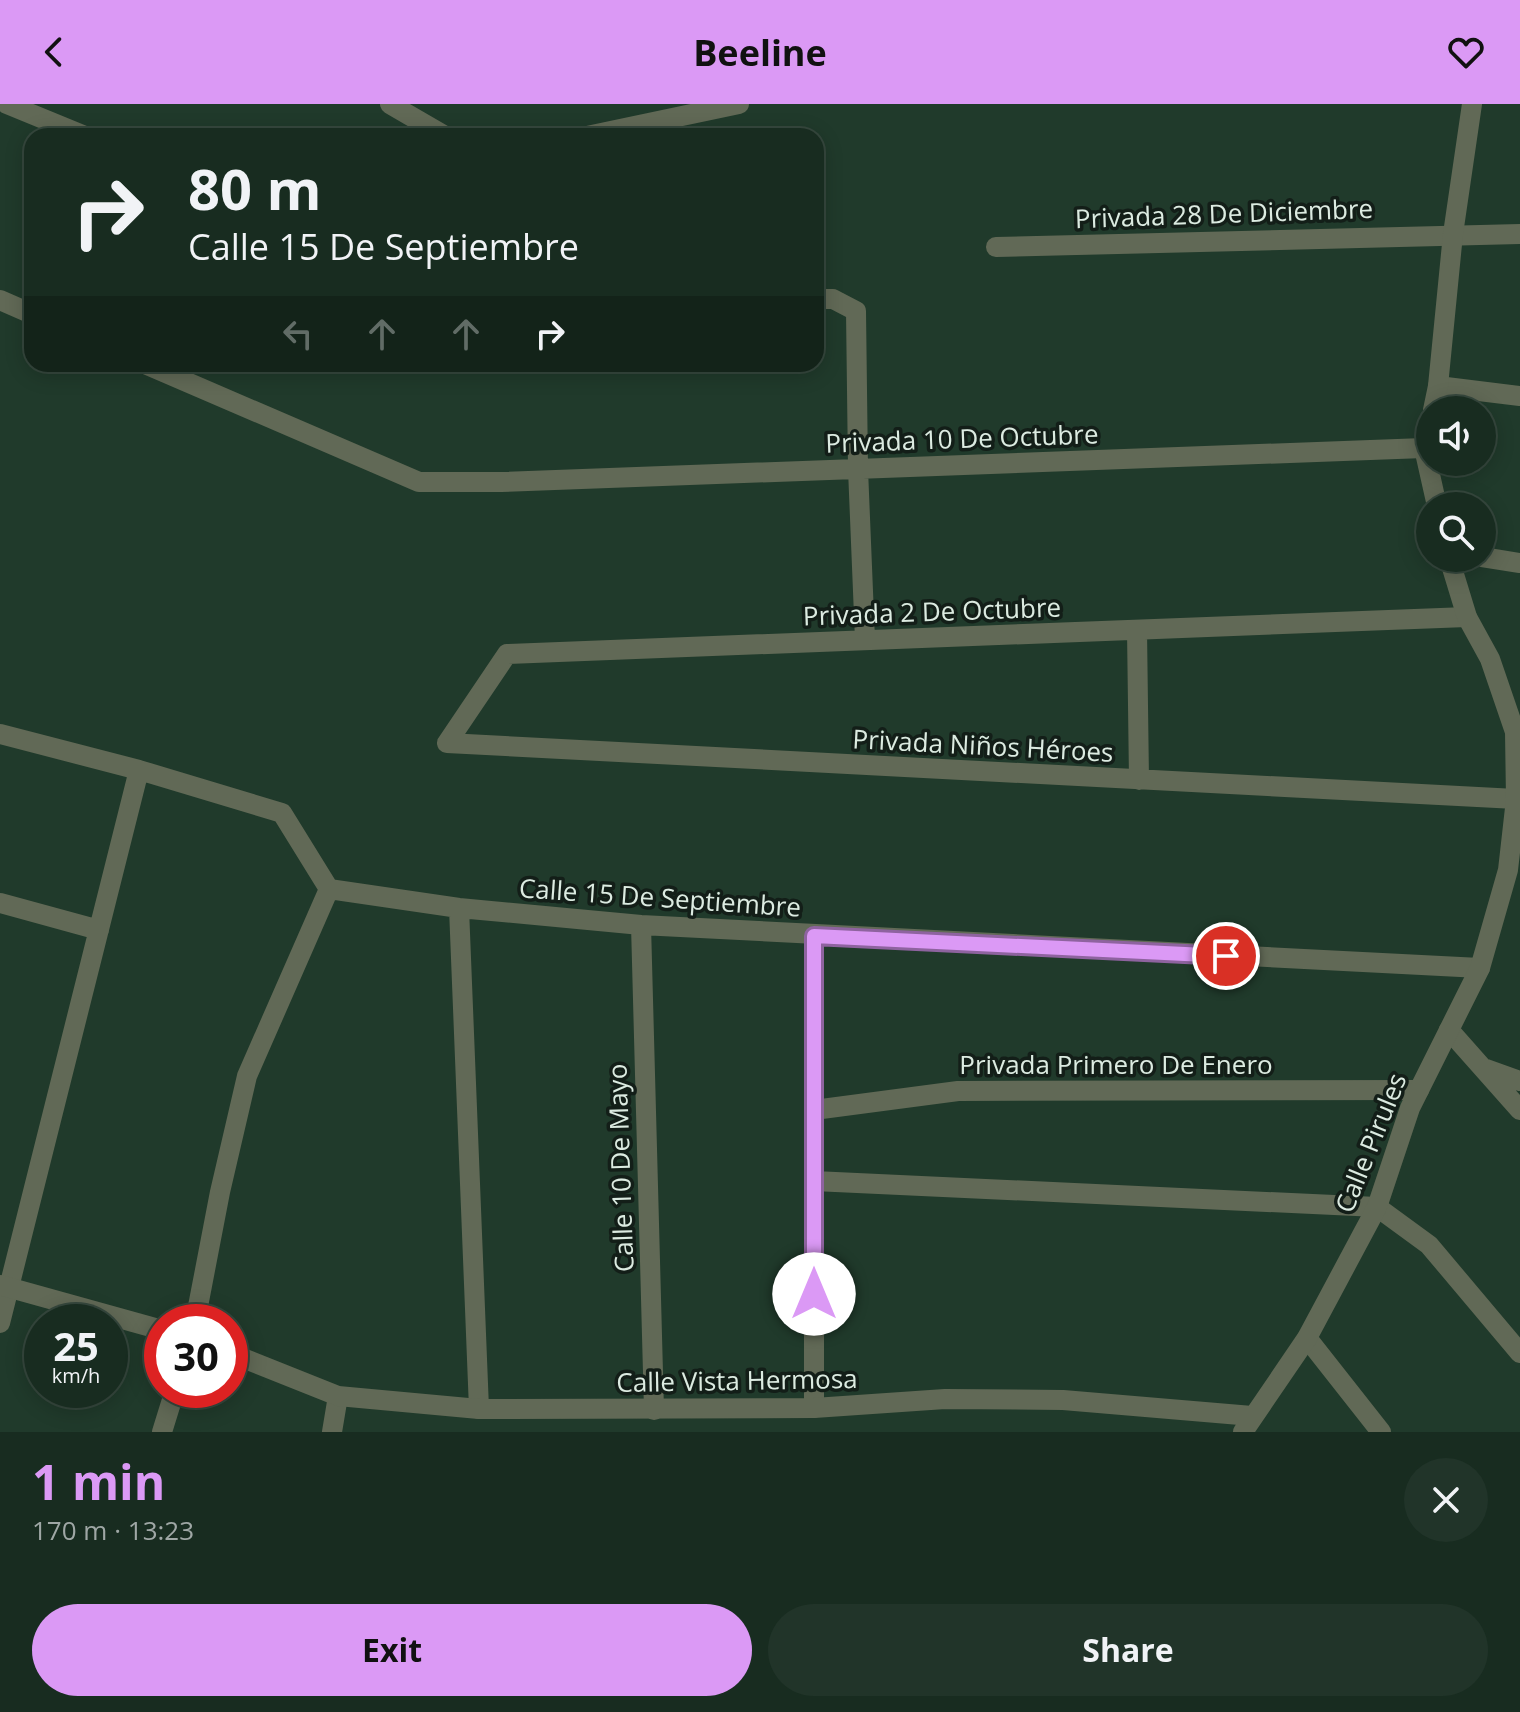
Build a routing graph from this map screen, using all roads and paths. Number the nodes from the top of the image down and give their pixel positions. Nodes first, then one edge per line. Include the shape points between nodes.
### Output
1 (7, 104) edge
2 (390, 104) edge
3 (739, 104) edge
4 (1472, 104) edge
5 (66, 128) edge
6 (431, 128) edge
7 (625, 128) edge
8 (1453, 234) junction
9 (1520, 234) edge
10 (996, 247) dead end
11 (824, 299) edge
12 (0, 300) edge
13 (24, 310) edge
14 (164, 372) edge
15 (1438, 386) junction
16 (1436, 396) edge
17 (1520, 396) edge
18 (1416, 448) edge
19 (858, 469) junction
20 (1496, 559) edge
21 (1520, 563) edge
22 (1453, 572) edge
23 (1467, 617) junction
24 (1137, 630) junction
25 (865, 640) junction
26 (1518, 733) edge
27 (0, 734) edge
28 (447, 743) joint
29 (139, 770) junction
30 (1139, 780) junction
31 (1516, 799) junction
32 (1514, 873) edge
33 (329, 889) junction
34 (0, 903) edge
35 (459, 908) junction
36 (641, 925) junction
37 (99, 930) junction
38 (814, 936) junction
39 (1480, 968) junction
40 (1449, 1030) junction
41 (1482, 1068) junction
42 (1520, 1081) edge
43 (1419, 1090) junction
44 (814, 1110) junction
45 (1520, 1110) edge
46 (814, 1181) junction
47 (1377, 1207) junction
48 (4, 1286) edge
49 (198, 1304) edge
50 (0, 1323) edge
51 (144, 1325) edge
52 (1307, 1338) junction
53 (1520, 1353) edge
54 (248, 1360) edge
55 (338, 1396) junction
56 (169, 1408) edge
57 (814, 1408) junction
58 (479, 1409) junction
59 (654, 1410) junction
60 (1247, 1424) edge
61 (162, 1432) edge
62 (332, 1432) edge
63 (1381, 1432) edge

1 - 5 street
2 - 6 street
3 - 7 street
4 - 8 street
8 - 9 street, Privada 28 De Diciembre
8 - 10 street, Privada 28 De Diciembre
8 - 15 street
11 - 19 street via 856,311
12 - 13 street
14 - 19 street, Privada 10 De Octubre via 419,482
15 - 16 street
15 - 17 street
18 - 19 street, Privada 10 De Octubre
19 - 25 street
20 - 21 street
22 - 23 street
23 - 24 street, Privada 2 De Octubre
23 - 26 street via 1490,659
24 - 25 street, Privada 2 De Octubre
24 - 30 street
25 - 28 street, Privada 2 De Octubre via 507,654
26 - 31 street
27 - 29 street
28 - 30 street, Privada Niños Héroes
29 - 33 street via 282,813
29 - 37 street
30 - 31 street, Privada Niños Héroes
31 - 32 street
32 - 39 street, Calle Pirules
33 - 35 street, Calle 15 De Septiembre
33 - 49 street via 247,1076
34 - 37 street
35 - 36 street, Calle 15 De Septiembre
35 - 58 street
36 - 38 street, Calle 15 De Septiembre
36 - 59 street, Calle 10 De Mayo
37 - 48 street
38 - 39 street, Calle 15 De Septiembre
38 - 44 street
39 - 40 street, Calle Pirules
40 - 41 street
40 - 43 street, Calle Pirules
41 - 42 street
41 - 45 street
43 - 44 street, Privada Primero De Enero via 958,1091
43 - 47 street, Calle Pirules
44 - 46 street
46 - 47 street
46 - 57 street
47 - 52 street, Calle Pirules
47 - 53 street via 1429,1245
48 - 50 street
48 - 51 street
52 - 60 street, Calle Pirules
52 - 63 street
54 - 55 street, Calle Vista Hermosa
55 - 58 street, Calle Vista Hermosa
55 - 62 street
56 - 61 street
57 - 59 street, Calle Vista Hermosa
57 - 60 street, Calle Vista Hermosa via 945,1399 1063,1400
58 - 59 street, Calle Vista Hermosa

